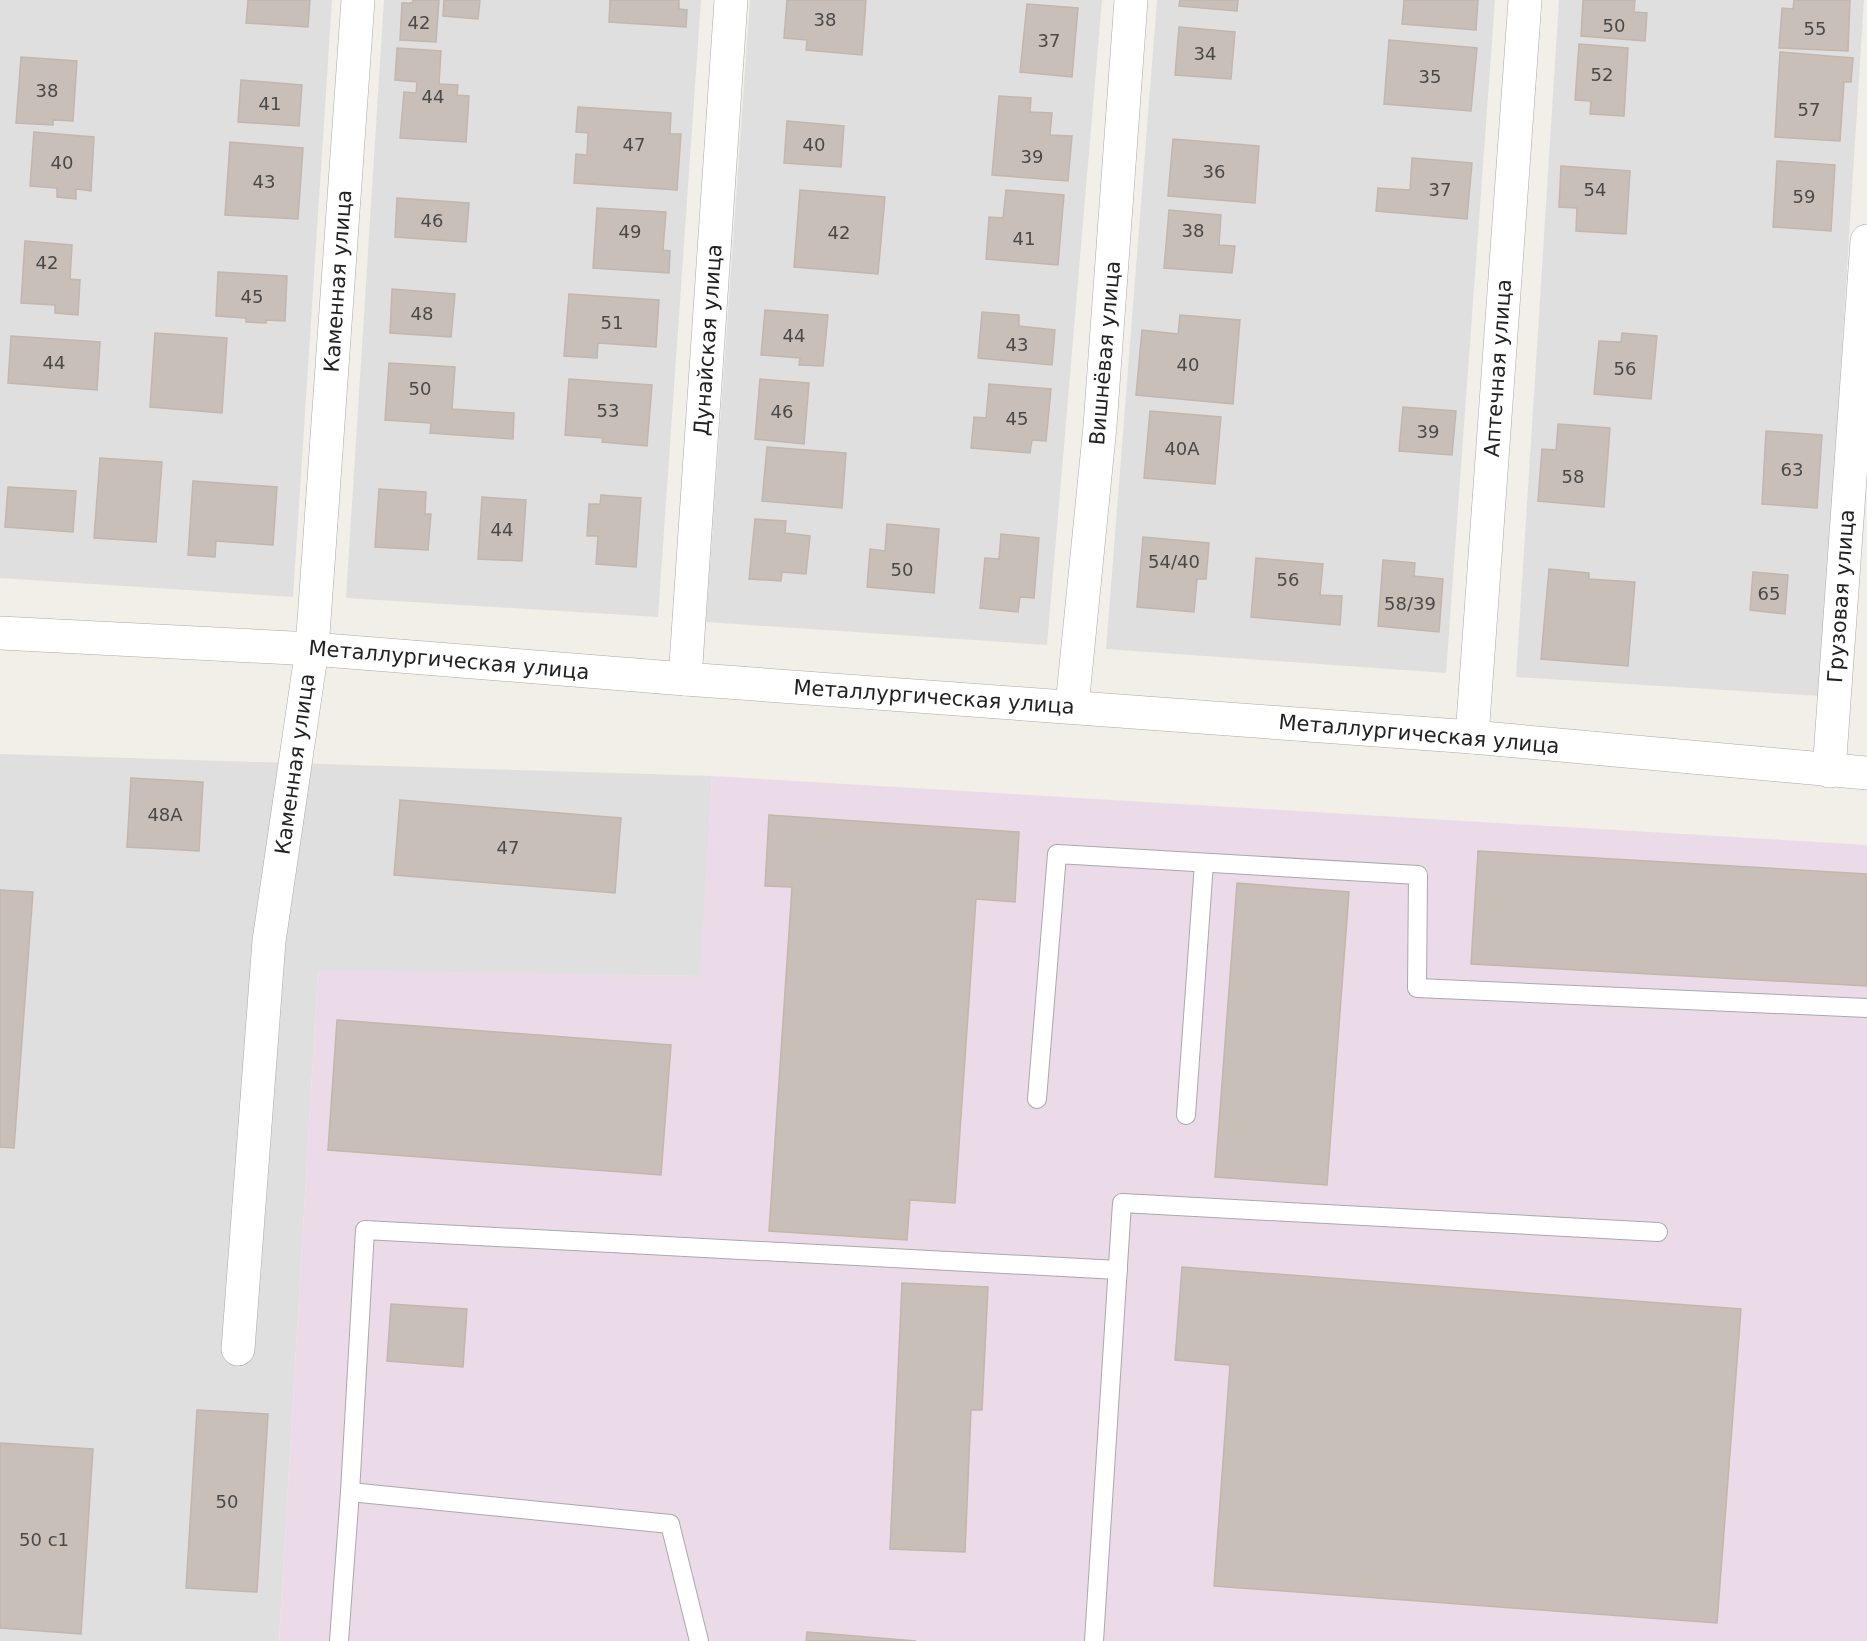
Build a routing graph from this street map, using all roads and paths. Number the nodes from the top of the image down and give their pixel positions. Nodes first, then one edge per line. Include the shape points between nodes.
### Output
1 (358, 0) edge
2 (731, 0) edge
3 (1131, 0) edge
4 (1525, 0) edge
5 (1867, 241) edge
6 (0, 633) edge
7 (312, 649) junction
8 (686, 679) junction
9 (1072, 706) junction
10 (1472, 736) junction
11 (1829, 771) junction
12 (1867, 773) edge
13 (1204, 863) junction
14 (1867, 1008) edge
15 (1037, 1099) dead end
16 (1186, 1115) dead end
17 (1658, 1232) dead end
18 (1118, 1270) junction
19 (238, 1349) dead end
20 (350, 1491) junction
21 (339, 1641) edge
22 (699, 1641) edge
23 (1094, 1641) edge

1 - 7 street, Каменная улица
2 - 8 street, Дунайская улица
3 - 9 street, Вишнёвая улица via 1100,426
4 - 10 street, Аптечная улица
5 - 11 street, Грузовая улица
6 - 7 street, Металлургическая улица
7 - 8 street, Металлургическая улица
7 - 19 street, Каменная улица via 269,941
8 - 9 street, Металлургическая улица
9 - 10 street, Металлургическая улица
10 - 11 street, Металлургическая улица
11 - 12 street, Металлургическая улица
13 - 14 lane via 1418,875 1417,988
13 - 15 lane via 1057,854
13 - 16 lane
17 - 18 lane via 1122,1203
18 - 20 lane via 365,1230
18 - 23 lane
20 - 21 lane
20 - 22 lane via 670,1524

